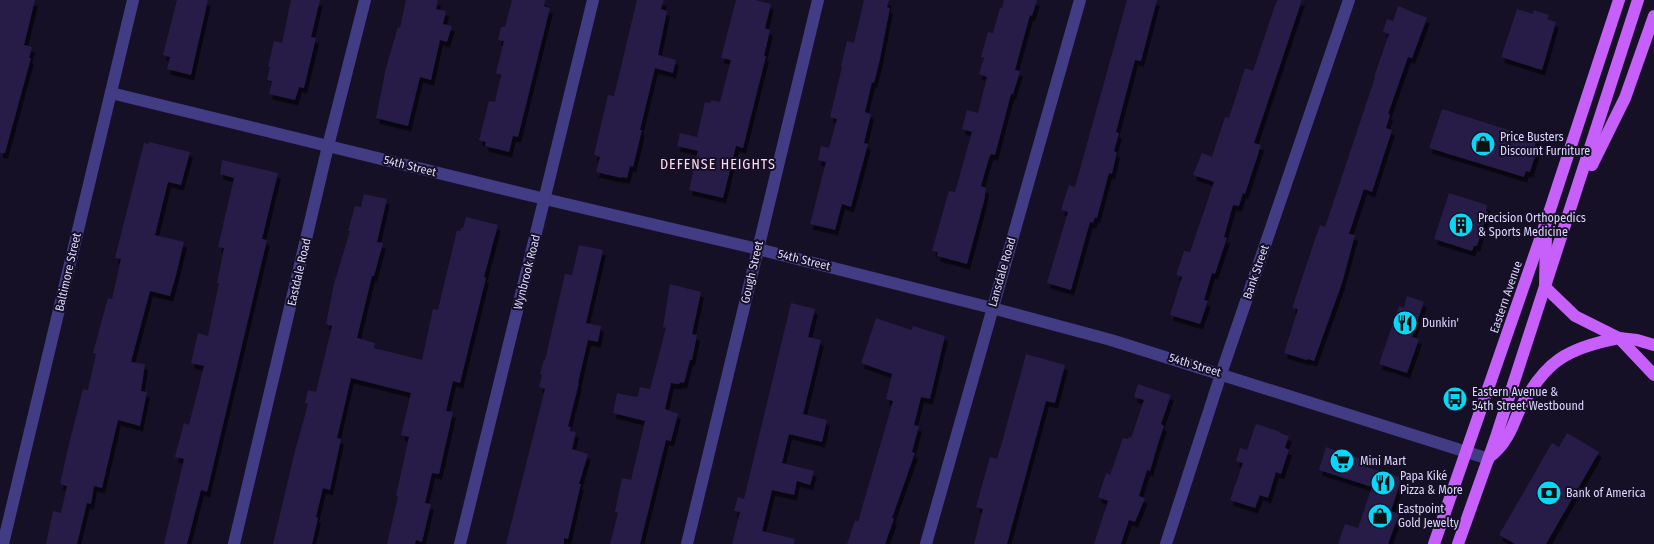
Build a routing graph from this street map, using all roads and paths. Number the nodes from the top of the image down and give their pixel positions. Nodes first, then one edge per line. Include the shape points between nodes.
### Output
1 (133, 0) edge
2 (364, 0) edge
3 (593, 0) edge
4 (818, 0) edge
5 (1080, 0) edge
6 (1349, 0) edge
7 (1619, 0) edge
8 (1638, 0) edge
9 (1654, 16) edge
10 (111, 93) junction
11 (328, 146) junction
12 (545, 199) junction
13 (1574, 200) junction
14 (1546, 222) junction
15 (758, 249) junction
16 (1545, 287) junction
17 (992, 308) junction
18 (1619, 338) junction
19 (1654, 345) edge
20 (1221, 374) junction
21 (1654, 376) edge
22 (1467, 452) junction
23 (1489, 459) junction
24 (3, 544) edge
25 (234, 544) edge
26 (460, 544) edge
27 (687, 544) edge
28 (926, 544) edge
29 (1166, 544) edge
30 (1434, 544) edge
31 (1458, 544) edge

1 - 10 street, Baltimore Street
2 - 11 street, Eastdale Road
3 - 12 street, Wynbrook Road
4 - 15 street, Gough Street
5 - 17 street, Lansdale Road
6 - 20 street, Bank Street
7 - 14 main road, Eastern Avenue
8 - 13 main road
9 - 13 main road via 1625,98
10 - 11 street, 54th Street
10 - 24 street, Baltimore Street
11 - 12 street, 54th Street
11 - 25 street, Eastdale Road
12 - 15 street, 54th Street
12 - 26 street, Wynbrook Road
13 - 16 main road
14 - 16 main road
14 - 22 main road, Eastern Avenue
15 - 17 street, 54th Street
15 - 27 street, Gough Street
16 - 18 main road via 1575,316
16 - 23 main road
17 - 20 street, 54th Street
17 - 28 street, Lansdale Road
18 - 19 main road
18 - 21 main road
18 - 23 main road via 1590,343 1560,357 1545,370 1535,382 1506,440
20 - 22 street, 54th Street
20 - 29 street, Bank Street
22 - 23 street, 54th Street
22 - 30 main road, Eastern Avenue
23 - 31 main road

